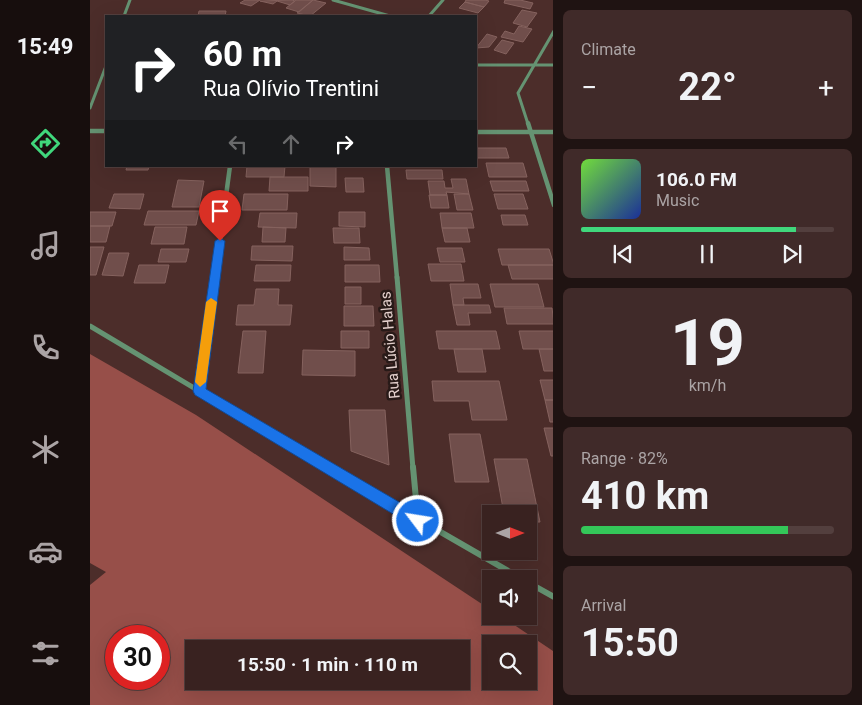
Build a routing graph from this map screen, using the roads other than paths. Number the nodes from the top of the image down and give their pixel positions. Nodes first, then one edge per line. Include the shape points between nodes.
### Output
1 (130, 0) edge
2 (332, 0) edge
3 (443, 0) edge
4 (124, 15) edge
5 (386, 15) edge
6 (430, 15) edge
7 (553, 31) edge
8 (477, 65) edge
9 (534, 65) junction
10 (553, 65) edge
11 (105, 69) edge
12 (90, 108) edge
13 (90, 131) edge
14 (105, 131) edge
15 (477, 132) edge
16 (530, 132) junction
17 (553, 132) edge
18 (230, 167) edge
19 (388, 167) edge
20 (553, 205) edge
21 (90, 326) edge
22 (199, 391) junction
23 (418, 521) junction
24 (506, 570) edge
25 (537, 587) edge
26 (553, 596) edge

1 - 4 street
2 - 5 street
3 - 6 street
7 - 9 street
8 - 9 street
9 - 10 street
9 - 16 street via 518,93
11 - 12 street
13 - 14 street
15 - 16 street
16 - 17 street
16 - 20 street
18 - 22 street
19 - 23 street, Rua Lúcio Halas
21 - 22 street
22 - 23 street
23 - 24 street
25 - 26 street

